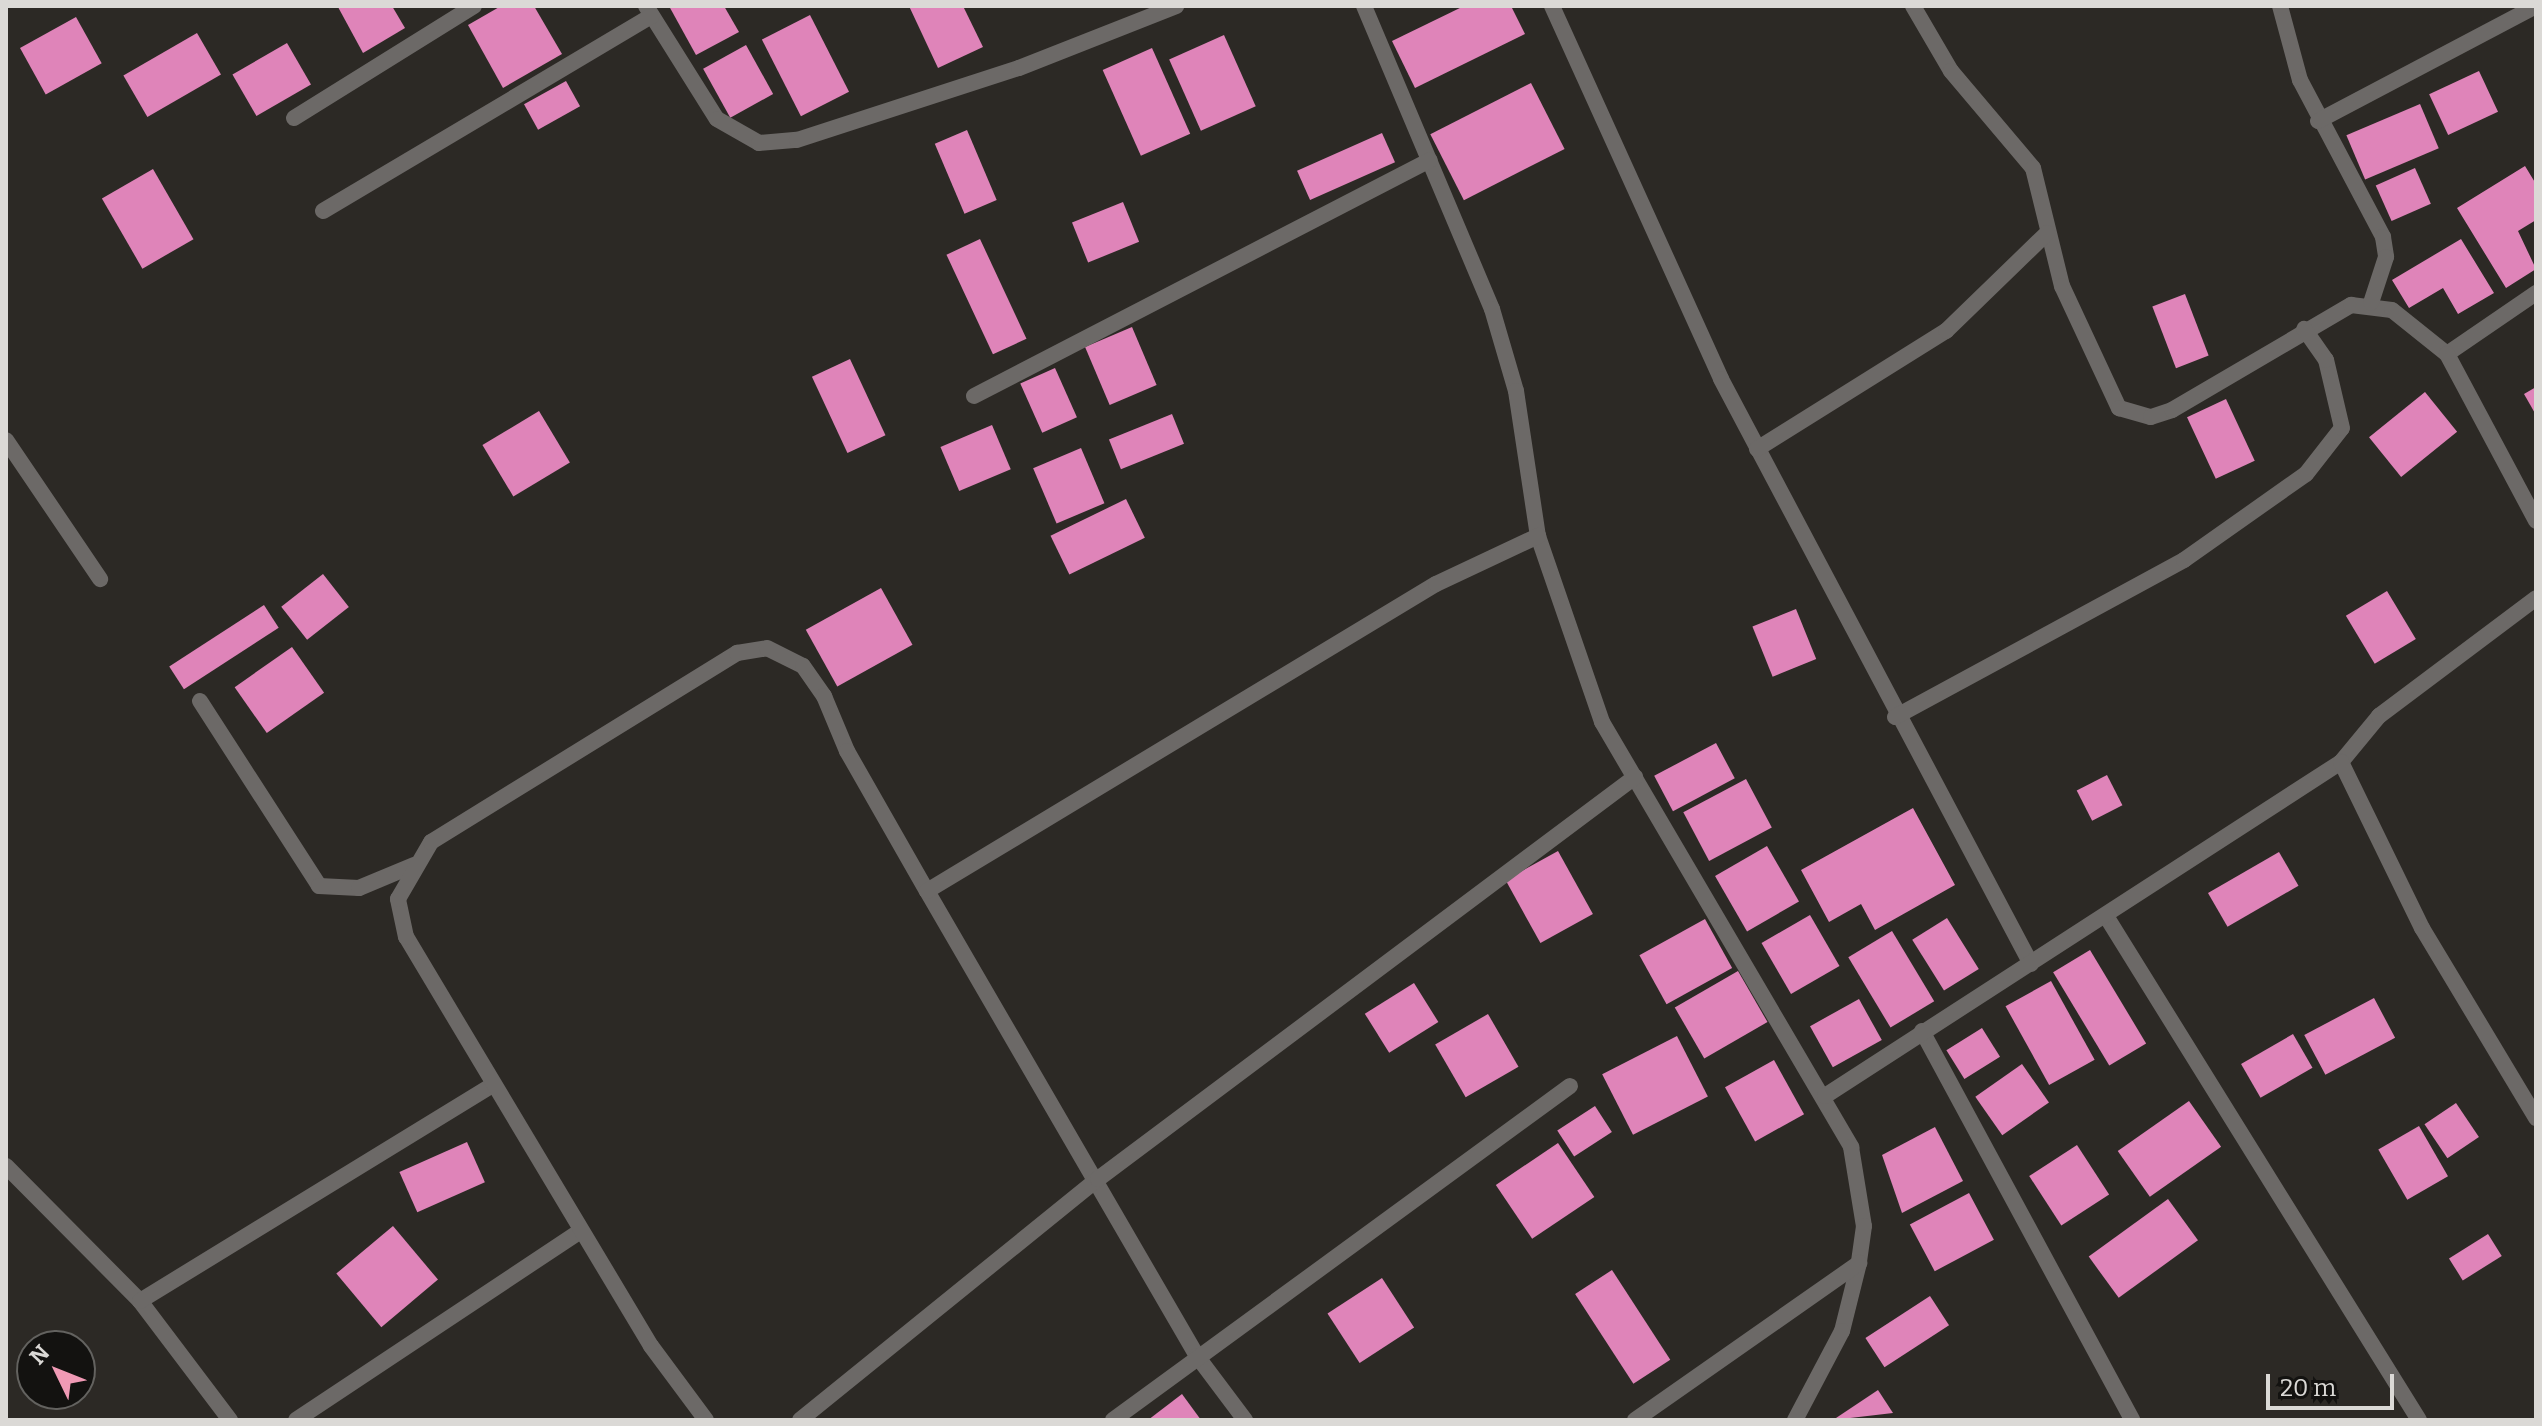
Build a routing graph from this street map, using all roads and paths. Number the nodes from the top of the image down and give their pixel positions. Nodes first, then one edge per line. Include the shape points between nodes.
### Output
1 (474, 6) edge
2 (1176, 6) edge
3 (1364, 6) edge
4 (1552, 6) edge
5 (1913, 6) edge
6 (2280, 6) edge
7 (2536, 6) edge
8 (649, 11) edge
9 (294, 118) dead end
10 (2318, 121) junction
11 (1430, 160) junction
12 (323, 211) dead end
13 (2047, 233) junction
14 (2536, 293) edge
15 (2371, 303) junction
16 (2304, 329) junction
17 (2447, 354) junction
18 (974, 396) dead end
19 (6, 440) edge
20 (1757, 449) junction
21 (2536, 521) edge
22 (1538, 536) junction
23 (100, 579) dead end
24 (2536, 598) edge
25 (200, 701) dead end
26 (1895, 717) junction
27 (2341, 762) junction
28 (1635, 777) junction
29 (414, 865) junction
30 (927, 891) junction
31 (2106, 916) junction
32 (2031, 964) junction
33 (1922, 1031) junction
34 (492, 1085) junction
35 (1570, 1086) dead end
36 (1825, 1096) junction
37 (2536, 1118) edge
38 (6, 1166) edge
39 (1098, 1179) junction
40 (581, 1231) junction
41 (1859, 1263) junction
42 (140, 1301) junction
43 (1197, 1356) junction
44 (230, 1420) edge
45 (296, 1420) edge
46 (706, 1420) edge
47 (800, 1420) edge
48 (1113, 1420) edge
49 (1245, 1420) edge
50 (1635, 1420) edge
51 (1795, 1420) edge
52 (2132, 1420) edge
53 (2419, 1420) edge

1 - 9 street
2 - 8 street via 1019,68 797,140 759,143 717,119
3 - 11 street
4 - 20 street
5 - 13 street via 1951,71 2033,168
6 - 10 street
7 - 10 street
8 - 12 street
10 - 15 street via 2383,237 2386,257
11 - 18 street
11 - 22 street via 1492,309 1516,391
13 - 16 street via 2102,383 2119,408 2136,416 2172,410
13 - 20 street via 1946,331
14 - 17 street
15 - 16 street
15 - 17 street via 2419,327
16 - 26 street via 2326,360 2342,428 2306,474 2184,560
17 - 21 street
19 - 23 street
20 - 26 street
22 - 28 street via 1573,655
22 - 30 street via 1436,584
24 - 27 street via 2379,716
25 - 29 street via 319,886 359,888
26 - 32 street
27 - 31 street
27 - 37 street via 2422,928
28 - 36 street
28 - 39 street
29 - 30 street via 466,816 737,653 767,648 803,666 824,696 847,751
29 - 34 street via 398,899 406,937
30 - 39 street
31 - 32 street
31 - 53 street
32 - 33 street
33 - 36 street
33 - 52 street
34 - 40 street
34 - 42 street
35 - 43 street
36 - 41 street via 1851,1147 1864,1226
38 - 42 street
39 - 43 street
39 - 47 street
40 - 45 street
40 - 46 street
41 - 50 street
41 - 51 street via 1842,1331
42 - 44 street
43 - 48 street
43 - 49 street

